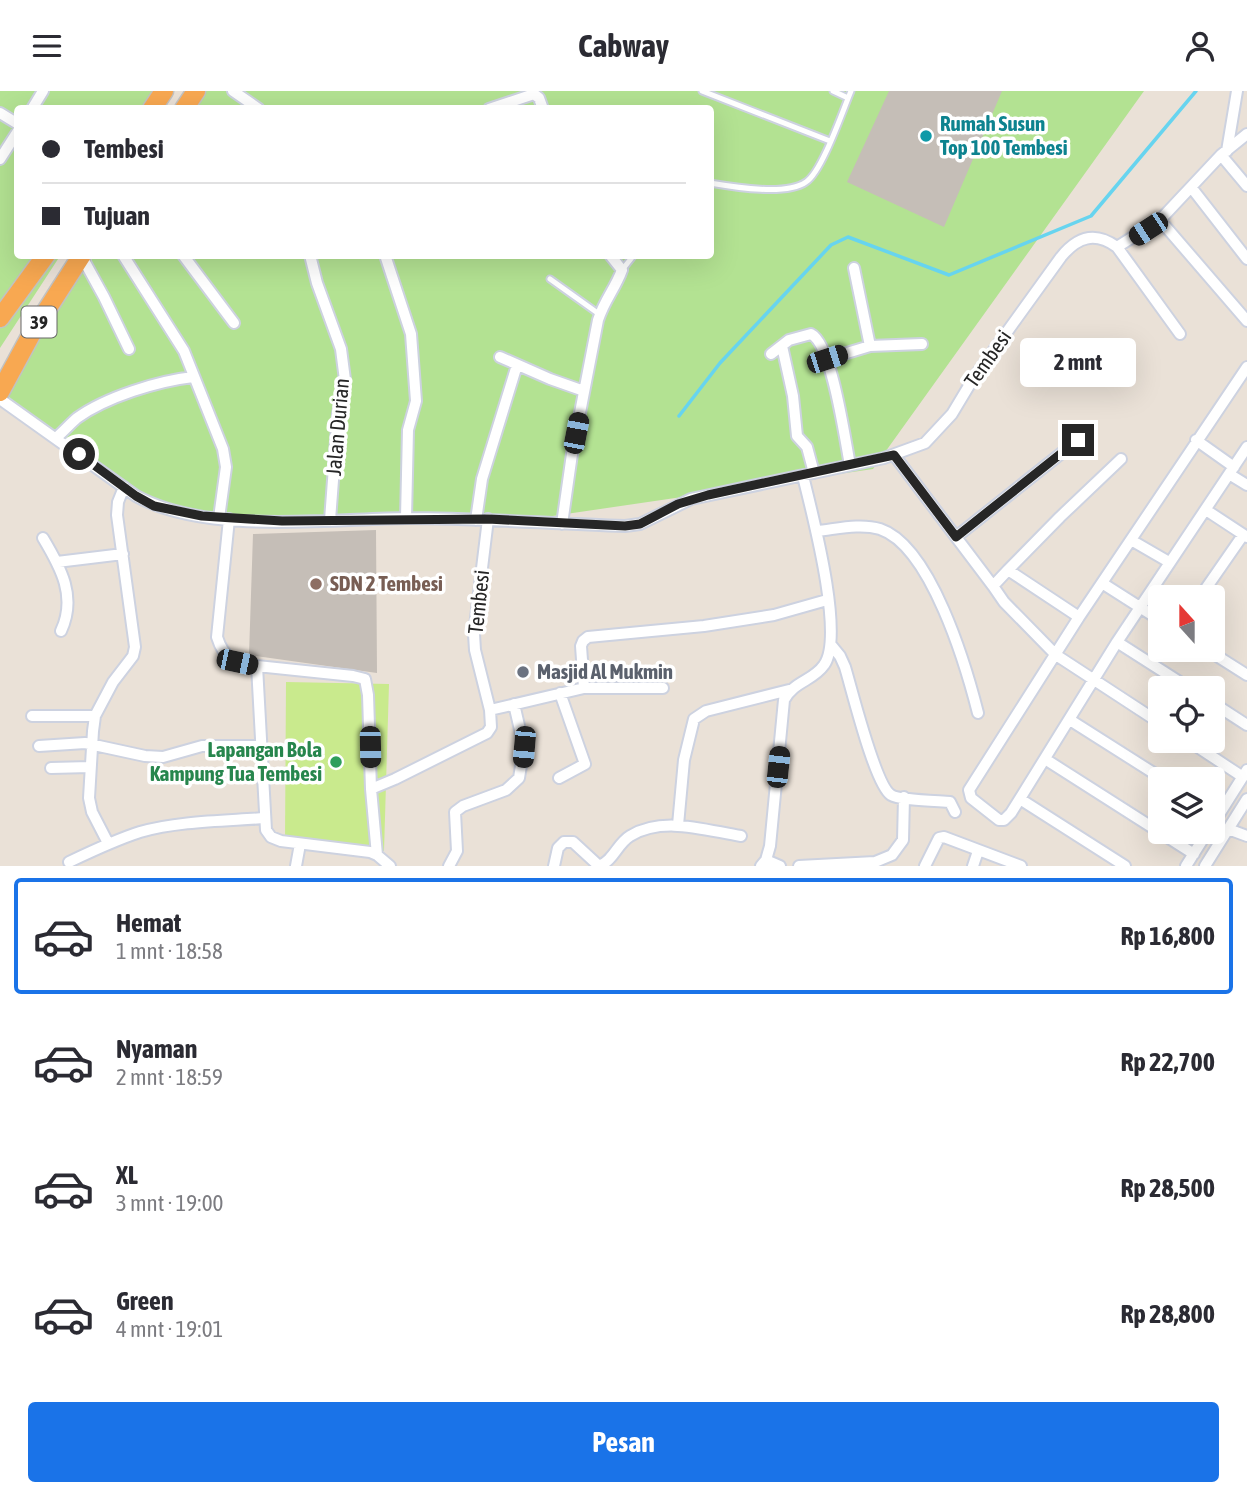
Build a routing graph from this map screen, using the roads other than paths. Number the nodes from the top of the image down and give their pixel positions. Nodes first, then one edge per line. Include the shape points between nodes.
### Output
1 (233, 91) edge
2 (702, 91) edge
3 (833, 91) edge
4 (1237, 91) edge
5 (850, 94) edge
6 (252, 105) edge
7 (501, 105) edge
8 (542, 105) edge
9 (1247, 134) edge
10 (14, 137) edge
11 (830, 141) junction
12 (1224, 153) junction
13 (0, 159) edge
14 (714, 184) edge
15 (1247, 186) edge
16 (1191, 187) junction
17 (1160, 220) junction
18 (1117, 247) junction
19 (43, 259) edge
20 (80, 259) edge
21 (84, 259) edge
22 (126, 259) edge
23 (186, 259) edge
24 (311, 259) edge
25 (386, 259) edge
26 (613, 259) edge
27 (631, 259) edge
28 (1247, 259) edge
29 (854, 268) dead end
30 (622, 270) junction
31 (550, 279) dead end
32 (599, 315) junction
33 (0, 318) edge
34 (1247, 321) edge
35 (234, 323) dead end
36 (1180, 334) dead end
37 (922, 344) dead end
38 (782, 346) junction
39 (870, 346) junction
40 (129, 349) dead end
41 (771, 354) dead end
42 (500, 356) dead end
43 (827, 359) junction
44 (517, 365) junction
45 (1247, 367) edge
46 (193, 377) junction
47 (584, 391) junction
48 (0, 392) edge
49 (0, 399) edge
50 (57, 437) junction
51 (1078, 440) dead end
52 (1196, 440) junction
53 (1247, 447) edge
54 (894, 455) junction
55 (1121, 459) dead end
56 (850, 465) junction
57 (1231, 470) junction
58 (808, 475) junction
59 (1247, 485) edge
60 (124, 487) junction
61 (1206, 510) junction
62 (406, 518) junction
63 (224, 519) junction
64 (488, 519) junction
65 (330, 520) junction
66 (476, 520) junction
67 (562, 524) junction
68 (817, 531) junction
69 (1245, 536) edge
70 (956, 537) junction
71 (43, 538) dead end
72 (1131, 540) junction
73 (123, 554) junction
74 (57, 562) junction
75 (1169, 562) junction
76 (1008, 570) junction
77 (1102, 583) junction
78 (1209, 585) edge
79 (993, 586) junction
80 (827, 600) junction
81 (1140, 607) junction
82 (1148, 612) edge
83 (1076, 615) junction
84 (61, 631) dead end
85 (1117, 642) junction
86 (831, 645) junction
87 (1056, 655) junction
88 (1225, 661) edge
89 (257, 666) junction
90 (1247, 675) edge
91 (1170, 676) edge
92 (1095, 679) junction
93 (584, 688) junction
94 (663, 688) dead end
95 (789, 690) junction
96 (560, 693) junction
97 (514, 704) junction
98 (490, 710) junction
99 (1225, 711) edge
100 (978, 713) dead end
101 (1148, 715) edge
102 (32, 716) dead end
103 (95, 716) junction
104 (1070, 720) junction
105 (1247, 725) edge
106 (92, 745) junction
107 (39, 746) dead end
108 (261, 746) junction
109 (1209, 753) edge
110 (1045, 759) junction
111 (89, 767) junction
112 (51, 768) dead end
113 (1148, 769) edge
114 (1245, 774) edge
115 (559, 778) dead end
116 (371, 789) junction
117 (904, 797) junction
118 (1020, 799) junction
119 (1247, 799) edge
120 (1225, 802) edge
121 (955, 812) dead end
122 (265, 818) junction
123 (678, 825) junction
124 (1228, 829) junction
125 (741, 836) dead end
126 (1247, 836) edge
127 (108, 843) junction
128 (300, 844) junction
129 (1200, 844) edge
130 (978, 851) junction
131 (1194, 854) junction
132 (377, 855) junction
133 (69, 862) dead end
134 (763, 863) edge
135 (296, 866) edge
136 (390, 866) edge
137 (449, 866) edge
138 (554, 866) edge
139 (780, 866) edge
140 (799, 866) edge
141 (925, 866) edge
142 (973, 866) edge
143 (1021, 866) edge
144 (1125, 866) edge
145 (1186, 866) edge
146 (1205, 866) edge

1 - 6 street
2 - 11 lane
3 - 5 lane
4 - 12 street
5 - 11 lane
7 - 8 street via 534,94
9 - 12 street
10 - 13 street
11 - 14 lane via 804,184 746,189
12 - 15 street
12 - 16 street
16 - 17 street
16 - 28 street
17 - 18 street
17 - 34 street
18 - 36 street
18 - 54 street, Tembesi via 1094,237 1069,247 939,430 925,443
19 - 33 highway, 39
20 - 48 highway, 39
21 - 40 street
22 - 46 street via 171,327
23 - 35 street
24 - 65 street, Jalan Durian via 341,349 345,380
25 - 62 street via 412,344 416,401 408,430
26 - 30 street
27 - 30 lane
29 - 39 street
30 - 32 street
31 - 32 lane
32 - 47 street
37 - 39 street
38 - 41 street
38 - 43 street via 813,334
38 - 58 street via 797,436 807,447
39 - 43 street
42 - 44 street
43 - 56 street
44 - 47 street
44 - 66 street via 482,479
45 - 52 street
46 - 50 street via 114,400 77,418
46 - 63 street via 223,449
47 - 67 street
49 - 50 street, Tembesi
50 - 60 street, Tembesi
51 - 70 street
52 - 57 street
52 - 72 street
53 - 57 street
54 - 56 street, Tembesi
54 - 70 street
55 - 76 street
56 - 58 street, Tembesi
57 - 59 street
57 - 61 street
58 - 67 street, Tembesi via 691,499 640,524
58 - 68 street
60 - 63 street, Tembesi via 154,506
60 - 73 street via 117,515
61 - 69 street
61 - 75 street
62 - 65 street, Tembesi
62 - 66 street, Tembesi
63 - 65 street, Tembesi
63 - 89 street via 217,637 227,656
64 - 66 street, Tembesi
64 - 67 street, Tembesi
64 - 98 street, Tembesi via 474,634
68 - 80 street
68 - 100 street via 869,526 894,535 907,548 935,591 966,665
69 - 78 street
70 - 79 street
71 - 74 street
72 - 75 street
72 - 77 street
73 - 74 street
73 - 103 street via 135,647
74 - 84 street via 67,589
75 - 81 street
76 - 79 street
76 - 83 street
77 - 81 street
77 - 83 street
79 - 87 street
80 - 86 street
80 - 93 street via 716,625 588,637 581,646
81 - 82 street
81 - 85 street
83 - 87 street
85 - 91 street
85 - 92 street
86 - 95 street via 824,666
86 - 117 street via 845,667 881,782 890,795
87 - 92 street
87 - 118 street via 969,790 971,798 1000,820 1007,818
88 - 90 street
89 - 108 street
89 - 116 street via 365,679
92 - 101 street
92 - 104 street
93 - 94 street
93 - 96 street
95 - 123 street via 706,711 694,719 684,759
95 - 134 street via 781,713 770,846
96 - 97 street
96 - 115 street via 585,764
97 - 98 street
97 - 137 street via 524,747 519,778 506,790 455,812 457,851
98 - 116 street via 487,733
99 - 105 street
102 - 103 street
103 - 106 street
104 - 110 street
104 - 113 street
106 - 107 street
106 - 108 street via 145,757 202,746
106 - 111 street
108 - 122 street
109 - 114 street
110 - 118 street
110 - 131 street
111 - 112 street
111 - 127 street via 92,812
114 - 120 street
116 - 132 street
117 - 121 street via 950,802
117 - 140 street via 903,840 886,859
118 - 144 street
119 - 124 street
122 - 127 street via 170,825
122 - 128 street via 271,837
123 - 125 street
123 - 138 street via 637,832 599,866 567,841 558,848
124 - 126 street
124 - 146 street
127 - 133 street
128 - 132 street
128 - 135 street
129 - 131 street
130 - 141 street via 939,838
130 - 142 street
130 - 143 street
131 - 145 street
132 - 136 street
134 - 139 street

